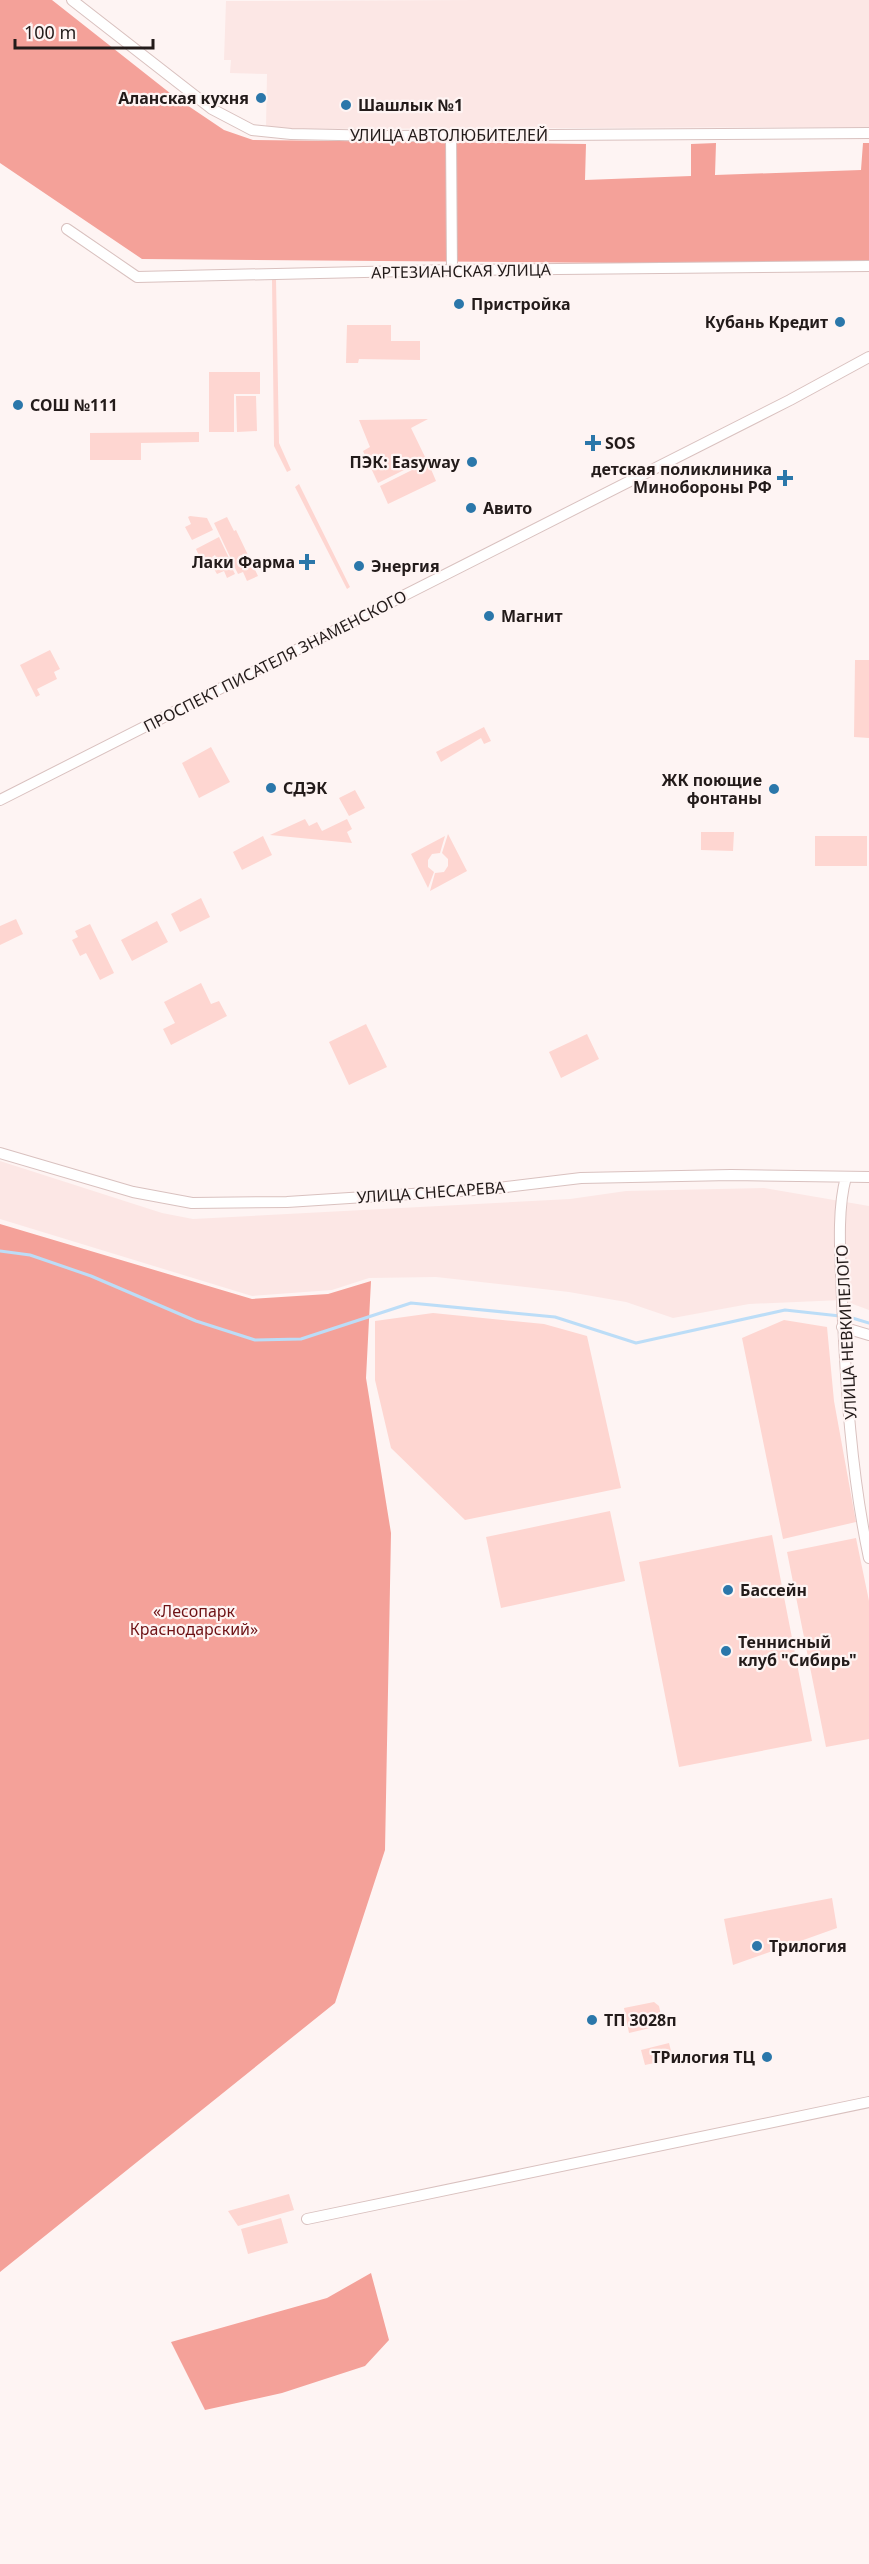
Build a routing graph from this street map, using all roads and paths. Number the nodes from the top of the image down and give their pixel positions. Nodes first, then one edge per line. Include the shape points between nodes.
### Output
1 (72, 0) edge
2 (869, 133) edge
3 (452, 135) junction
4 (67, 229) dead end
5 (869, 266) edge
6 (452, 270) junction
7 (869, 357) edge
8 (0, 800) edge
9 (0, 1153) edge
10 (846, 1177) junction
11 (869, 1177) edge
12 (842, 1324) junction
13 (869, 1335) edge
14 (869, 1558) edge
15 (869, 2102) edge
16 (307, 2219) dead end

1 - 3 street, УЛИЦА АВТОЛЮБИТЕЛЕЙ via 212,109 252,130 291,134
2 - 3 street, УЛИЦА АВТОЛЮБИТЕЛЕЙ
3 - 6 street
4 - 6 street, АРТЕЗИАНСКАЯ УЛИЦА via 137,277
5 - 6 street, АРТЕЗИАНСКАЯ УЛИЦА
7 - 8 street, ПРОСПЕКТ ПИСАТЕЛЯ ЗНАМЕНСКОГО
9 - 10 street, УЛИЦА СНЕСАРЕВА via 142,1194 213,1204 466,1190 581,1178
10 - 11 street, УЛИЦА СНЕСАРЕВА
10 - 12 street, УЛИЦА НЕВКИПЕЛОГО via 842,1192
12 - 13 street
12 - 14 street, УЛИЦА НЕВКИПЕЛОГО via 845,1389
15 - 16 street

